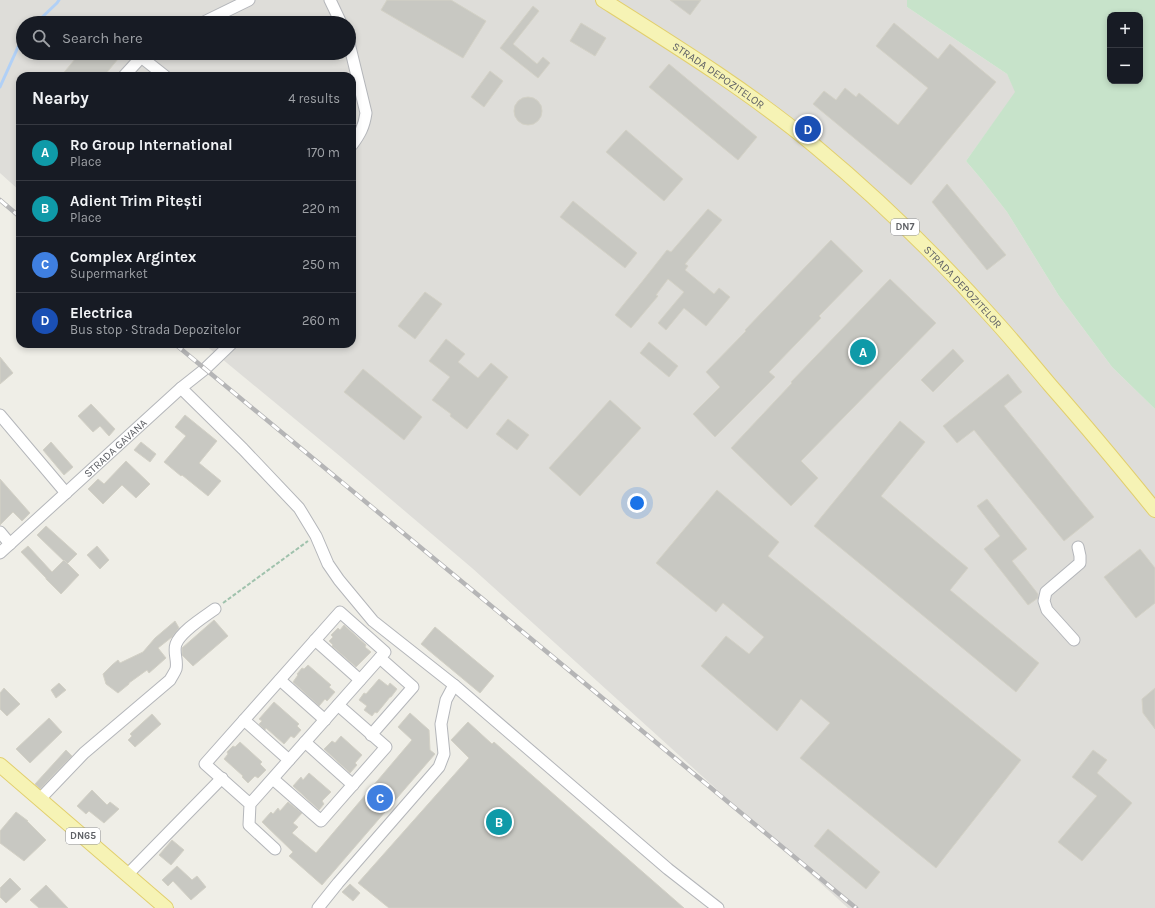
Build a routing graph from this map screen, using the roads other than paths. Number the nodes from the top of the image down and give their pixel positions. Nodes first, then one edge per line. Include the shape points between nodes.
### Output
1 (249, 0) edge
2 (330, 0) edge
3 (603, 0) edge
4 (216, 16) edge
5 (338, 16) edge
6 (138, 60) edge
7 (148, 60) edge
8 (353, 60) edge
9 (128, 72) edge
10 (161, 72) edge
11 (356, 139) edge
12 (227, 348) edge
13 (181, 388) junction
14 (0, 415) edge
15 (66, 493) junction
16 (1155, 510) edge
17 (0, 532) edge
18 (10, 544) junction
19 (1078, 547) dead end
20 (0, 553) edge
21 (215, 609) road end
22 (315, 640) junction
23 (1074, 640) dead end
24 (380, 658) junction
25 (280, 680) junction
26 (360, 680) junction
27 (454, 685) junction
28 (338, 705) junction
29 (244, 720) junction
30 (325, 720) junction
31 (371, 735) junction
32 (305, 742) junction
33 (289, 760) junction
34 (0, 765) edge
35 (222, 778) junction
36 (273, 779) junction
37 (353, 785) junction
38 (40, 799) junction
39 (250, 804) junction
40 (275, 850) dead end
41 (127, 875) junction
42 (166, 908) edge
43 (318, 908) edge
44 (718, 908) edge

1 - 4 street
2 - 5 street
3 - 16 main road, STRADA DEPOZITELOR / DN7 via 729,82 787,124 874,197 952,273 998,324
6 - 9 street
7 - 10 street
8 - 11 street via 366,113 364,124
12 - 13 street, STRADA GAVANA
13 - 15 street, STRADA GAVANA
13 - 27 street via 299,508 316,536 328,564 373,621
14 - 15 street
15 - 18 street, STRADA GAVANA
17 - 18 street
18 - 20 street, STRADA GAVANA
19 - 23 street via 1080,563 1046,592 1044,601 1047,610
21 - 38 street via 183,633 176,643 176,670 170,680 84,753
22 - 24 street via 340,612 385,652
22 - 25 street
22 - 26 street
24 - 26 street
24 - 31 street via 413,687
25 - 29 street
25 - 30 street
26 - 28 street
27 - 43 street via 446,700 441,724 444,754 439,767
27 - 44 street via 668,869
28 - 30 street
28 - 31 street
29 - 33 street
29 - 35 street via 205,764
30 - 32 street
31 - 37 street via 386,747
32 - 33 street
32 - 37 street
33 - 36 street
34 - 38 main road, DN65
35 - 39 street
35 - 41 street
36 - 37 street via 321,821
36 - 39 street
38 - 41 main road, DN65
39 - 40 street via 249,825
41 - 42 main road, DN65

